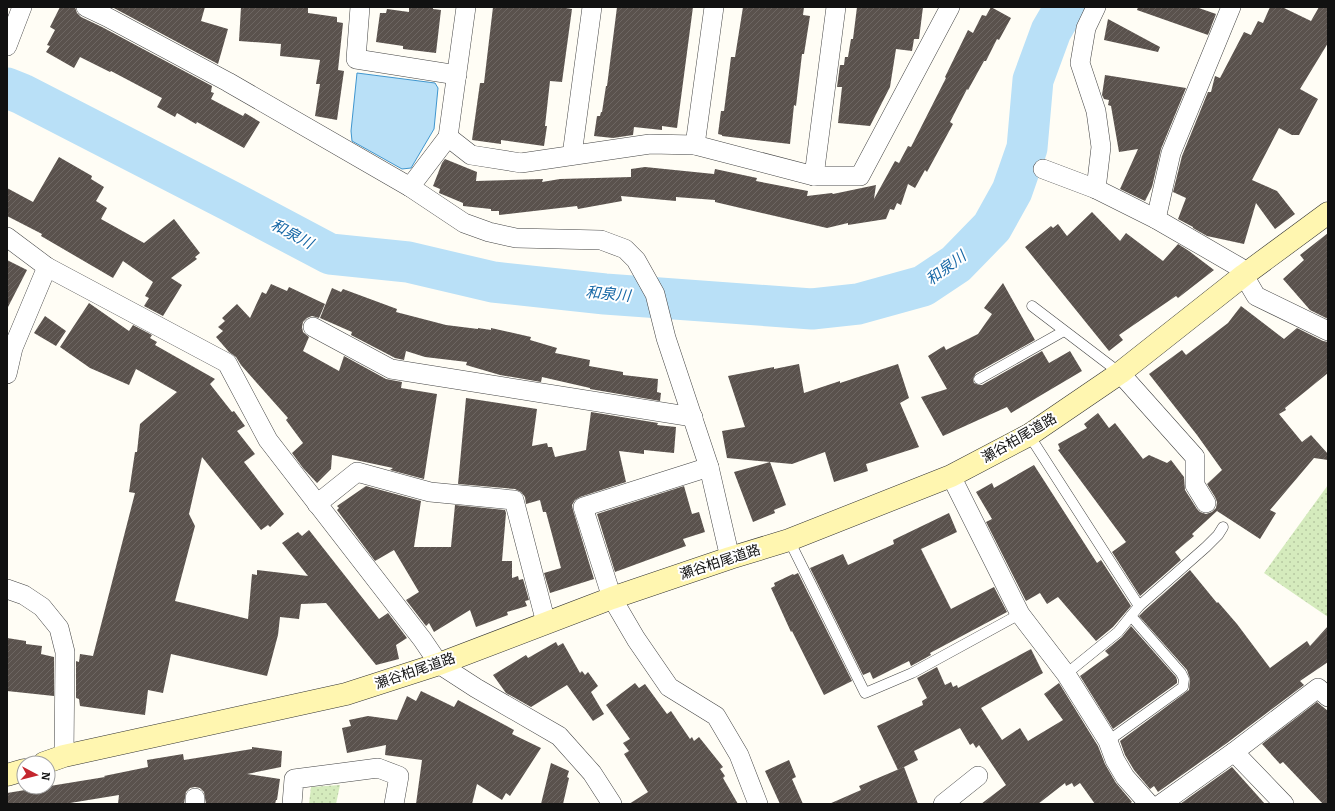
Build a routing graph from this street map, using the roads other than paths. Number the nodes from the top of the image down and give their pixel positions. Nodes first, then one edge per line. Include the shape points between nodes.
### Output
1 (22, 7) edge
2 (86, 7) edge
3 (360, 7) edge
4 (466, 7) edge
5 (592, 7) edge
6 (714, 7) edge
7 (836, 7) edge
8 (950, 7) edge
9 (1096, 7) edge
10 (1231, 7) edge
11 (7, 46) edge
12 (456, 75) junction
13 (448, 137) junction
14 (695, 145) junction
15 (572, 155) junction
16 (1043, 169) dead end
17 (814, 176) junction
18 (410, 187) junction
19 (1096, 189) junction
20 (1328, 213) edge
21 (1156, 219) junction
22 (7, 237) edge
23 (47, 267) junction
24 (1244, 275) junction
25 (1032, 306) dead end
26 (313, 327) dead end
27 (1064, 331) junction
28 (1328, 331) edge
29 (1120, 373) junction
30 (7, 374) edge
31 (979, 379) dead end
32 (693, 417) junction
33 (1029, 435) junction
34 (709, 467) junction
35 (951, 476) junction
36 (1206, 503) dead end
37 (317, 504) junction
38 (1223, 527) dead end
39 (789, 540) junction
40 (730, 558) junction
41 (7, 589) edge
42 (612, 598) junction
43 (1139, 606) junction
44 (1020, 614) junction
45 (1131, 616) junction
46 (546, 623) junction
47 (439, 664) junction
48 (1066, 674) junction
49 (1328, 697) edge
50 (1108, 741) junction
51 (1234, 752) junction
52 (64, 756) junction
53 (56, 759) edge
54 (978, 776) dead end
55 (292, 804) edge
56 (394, 804) edge
57 (612, 804) edge
58 (758, 804) edge
59 (943, 804) edge
60 (1149, 804) edge
61 (1161, 804) edge
62 (1284, 804) edge

1 - 11 street
2 - 18 street via 228,82
3 - 12 street via 356,59
4 - 12 street
5 - 15 street
6 - 14 street
7 - 17 street
8 - 17 street via 860,176
9 - 19 street via 1086,28 1080,64 1096,111 1101,147
10 - 21 street via 1171,152
12 - 13 street
13 - 15 street via 472,154 521,164
13 - 18 street
14 - 15 street via 650,144
14 - 17 street
16 - 19 street
18 - 32 street via 464,224 489,232 516,238 601,240 625,249 636,260 655,294 666,338
19 - 21 street
20 - 24 main road, 瀬谷柏尾道路
21 - 24 street via 1239,266
22 - 23 street
23 - 30 street via 13,348
23 - 37 street via 227,363 268,440
24 - 28 street via 1256,296
24 - 29 main road, 瀬谷柏尾道路
25 - 27 lane
26 - 32 street via 391,369
27 - 29 lane
27 - 31 lane
29 - 33 main road, 瀬谷柏尾道路
29 - 36 street via 1195,457 1195,485
32 - 34 street
33 - 35 main road, 瀬谷柏尾道路
33 - 43 lane
34 - 40 street
34 - 42 street via 583,507
35 - 39 main road, 瀬谷柏尾道路
35 - 44 street
37 - 46 street via 358,472 430,492 514,500
37 - 47 street
38 - 43 lane via 1206,547
39 - 40 main road, 瀬谷柏尾道路
39 - 44 lane via 865,693 912,673
40 - 42 main road, 瀬谷柏尾道路
41 - 52 street via 24,595 42,607 59,628 65,652
42 - 46 main road, 瀬谷柏尾道路
42 - 58 street via 669,687 716,716 739,755
43 - 45 lane
44 - 48 street
45 - 48 lane via 1118,632
45 - 50 lane via 1181,673 1184,687
46 - 47 main road, 瀬谷柏尾道路
47 - 52 main road, 瀬谷柏尾道路 via 346,694
47 - 57 street via 559,736 592,772
48 - 50 street
49 - 51 street via 1318,688
50 - 60 street via 1125,777
51 - 61 street
51 - 62 street
52 - 53 main road, 瀬谷柏尾道路
54 - 59 street
55 - 56 street via 294,779 378,768 399,776

